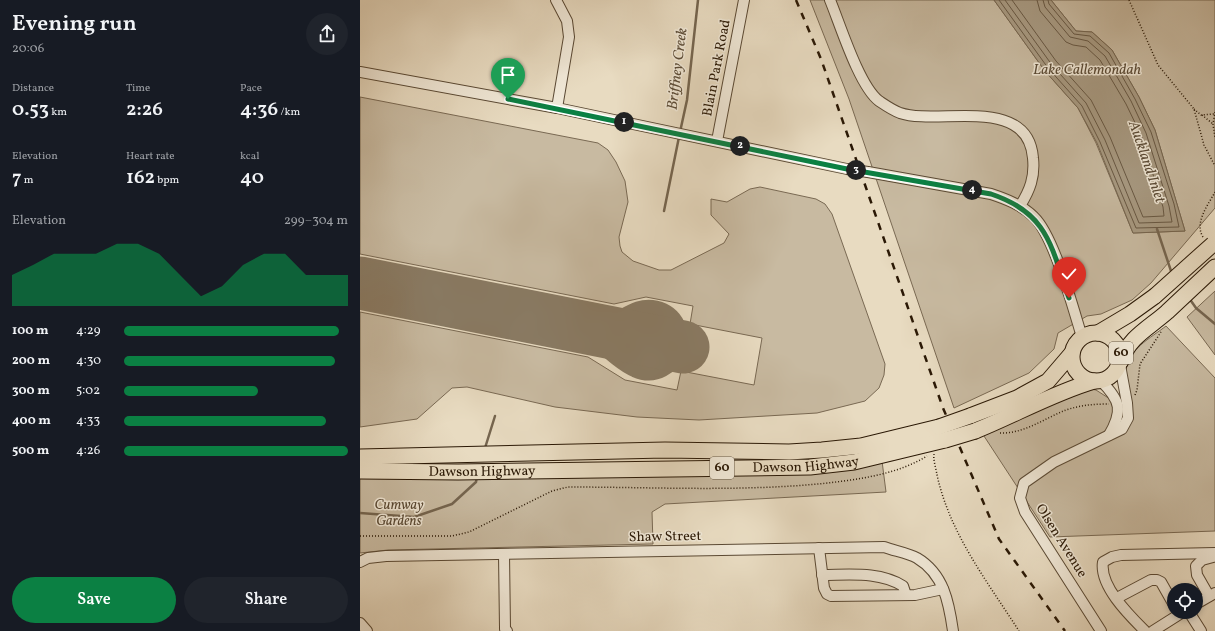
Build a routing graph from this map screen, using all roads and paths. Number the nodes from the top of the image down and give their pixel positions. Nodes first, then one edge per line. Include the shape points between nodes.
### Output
1 (556, 0) edge
2 (744, 0) edge
3 (830, 0) edge
4 (1129, 0) edge
5 (360, 72) edge
6 (557, 108) junction
7 (1194, 109) junction
8 (1215, 113) edge
9 (1202, 115) junction
10 (1213, 124) junction
11 (1215, 138) edge
12 (717, 141) junction
13 (1215, 166) edge
14 (1215, 192) edge
15 (1020, 206) junction
16 (1211, 242) edge
17 (1215, 268) edge
18 (1098, 332) junction
19 (1082, 337) junction
20 (1072, 353) junction
21 (1120, 363) junction
22 (1098, 381) junction
23 (942, 433) junction
24 (1108, 437) junction
25 (360, 457) edge
26 (360, 471) edge
27 (360, 536) edge
28 (820, 548) junction
29 (1215, 553) edge
30 (504, 554) junction
31 (1215, 556) edge
32 (360, 562) edge
33 (822, 575) junction
34 (943, 589) junction
35 (1167, 593) edge
36 (1212, 594) edge
37 (906, 595) junction
38 (1117, 598) junction
39 (1203, 600) edge
40 (1173, 619) edge
41 (1189, 619) edge
42 (360, 623) edge
43 (368, 631) edge
44 (506, 631) edge
45 (953, 631) edge
46 (1019, 631) edge
47 (1101, 631) edge
48 (1145, 631) edge
49 (1153, 631) edge
50 (1201, 631) edge

1 - 6 street via 567,21 569,37
2 - 12 street, Blain Park Road
3 - 15 street via 862,79 877,100 900,113 995,118 1009,123 1027,138 1032,151 1033,182
4 - 7 path via 1158,65
5 - 6 street
6 - 12 street
7 - 9 path
7 - 13 path via 1204,145
8 - 9 path
8 - 10 path
9 - 10 path
10 - 11 path
12 - 15 street, bridge via 847,169 991,194
14 - 16 path via 1200,223 1200,232
15 - 19 street via 1035,217 1045,232
16 - 18 highway, 60, bridge via 1155,296
17 - 21 highway, 60 via 1137,336 1125,349
18 - 19 highway, 60
18 - 21 highway, 60 via 1109,336 1118,345
19 - 20 highway, 60 via 1075,344
20 - 22 highway via 1072,361 1080,375
20 - 23 highway, Dawson Highway / 60, bridge via 1048,381 1017,398 970,416
21 - 22 highway, 60 via 1115,373
21 - 24 street, Olsen Avenue via 1128,418 1122,429
22 - 23 highway, Dawson Highway / 60, bridge via 1070,388 975,431
22 - 24 street via 1114,394 1119,408 1117,422
23 - 25 highway, Dawson Highway / 60 via 861,446 789,452 665,450
23 - 26 highway, Dawson Highway / 60 via 854,462 810,466 458,472
24 - 47 street, Olsen Avenue via 1054,462 1024,483 1020,498 1025,512
27 - 46 path via 469,532 552,491 568,487 735,489 805,485 883,474 924,458 937,450 934,458 949,513 968,553
28 - 30 street, Shaw Street
28 - 33 street
28 - 34 street, Shaw Street via 884,547 917,558 931,570
29 - 38 street via 1112,557 1103,562 1102,567 1109,588
30 - 32 street, Shaw Street via 386,556 368,558
30 - 44 street
31 - 36 street via 1202,560 1196,566 1197,576
33 - 37 street via 882,577 903,586
33 - 37 street via 830,596
34 - 37 street
34 - 45 street, Shaw Street via 948,600
35 - 38 street via 1161,582 1155,579
36 - 39 street
38 - 48 street via 1125,611
40 - 49 street
41 - 50 street
42 - 43 street

